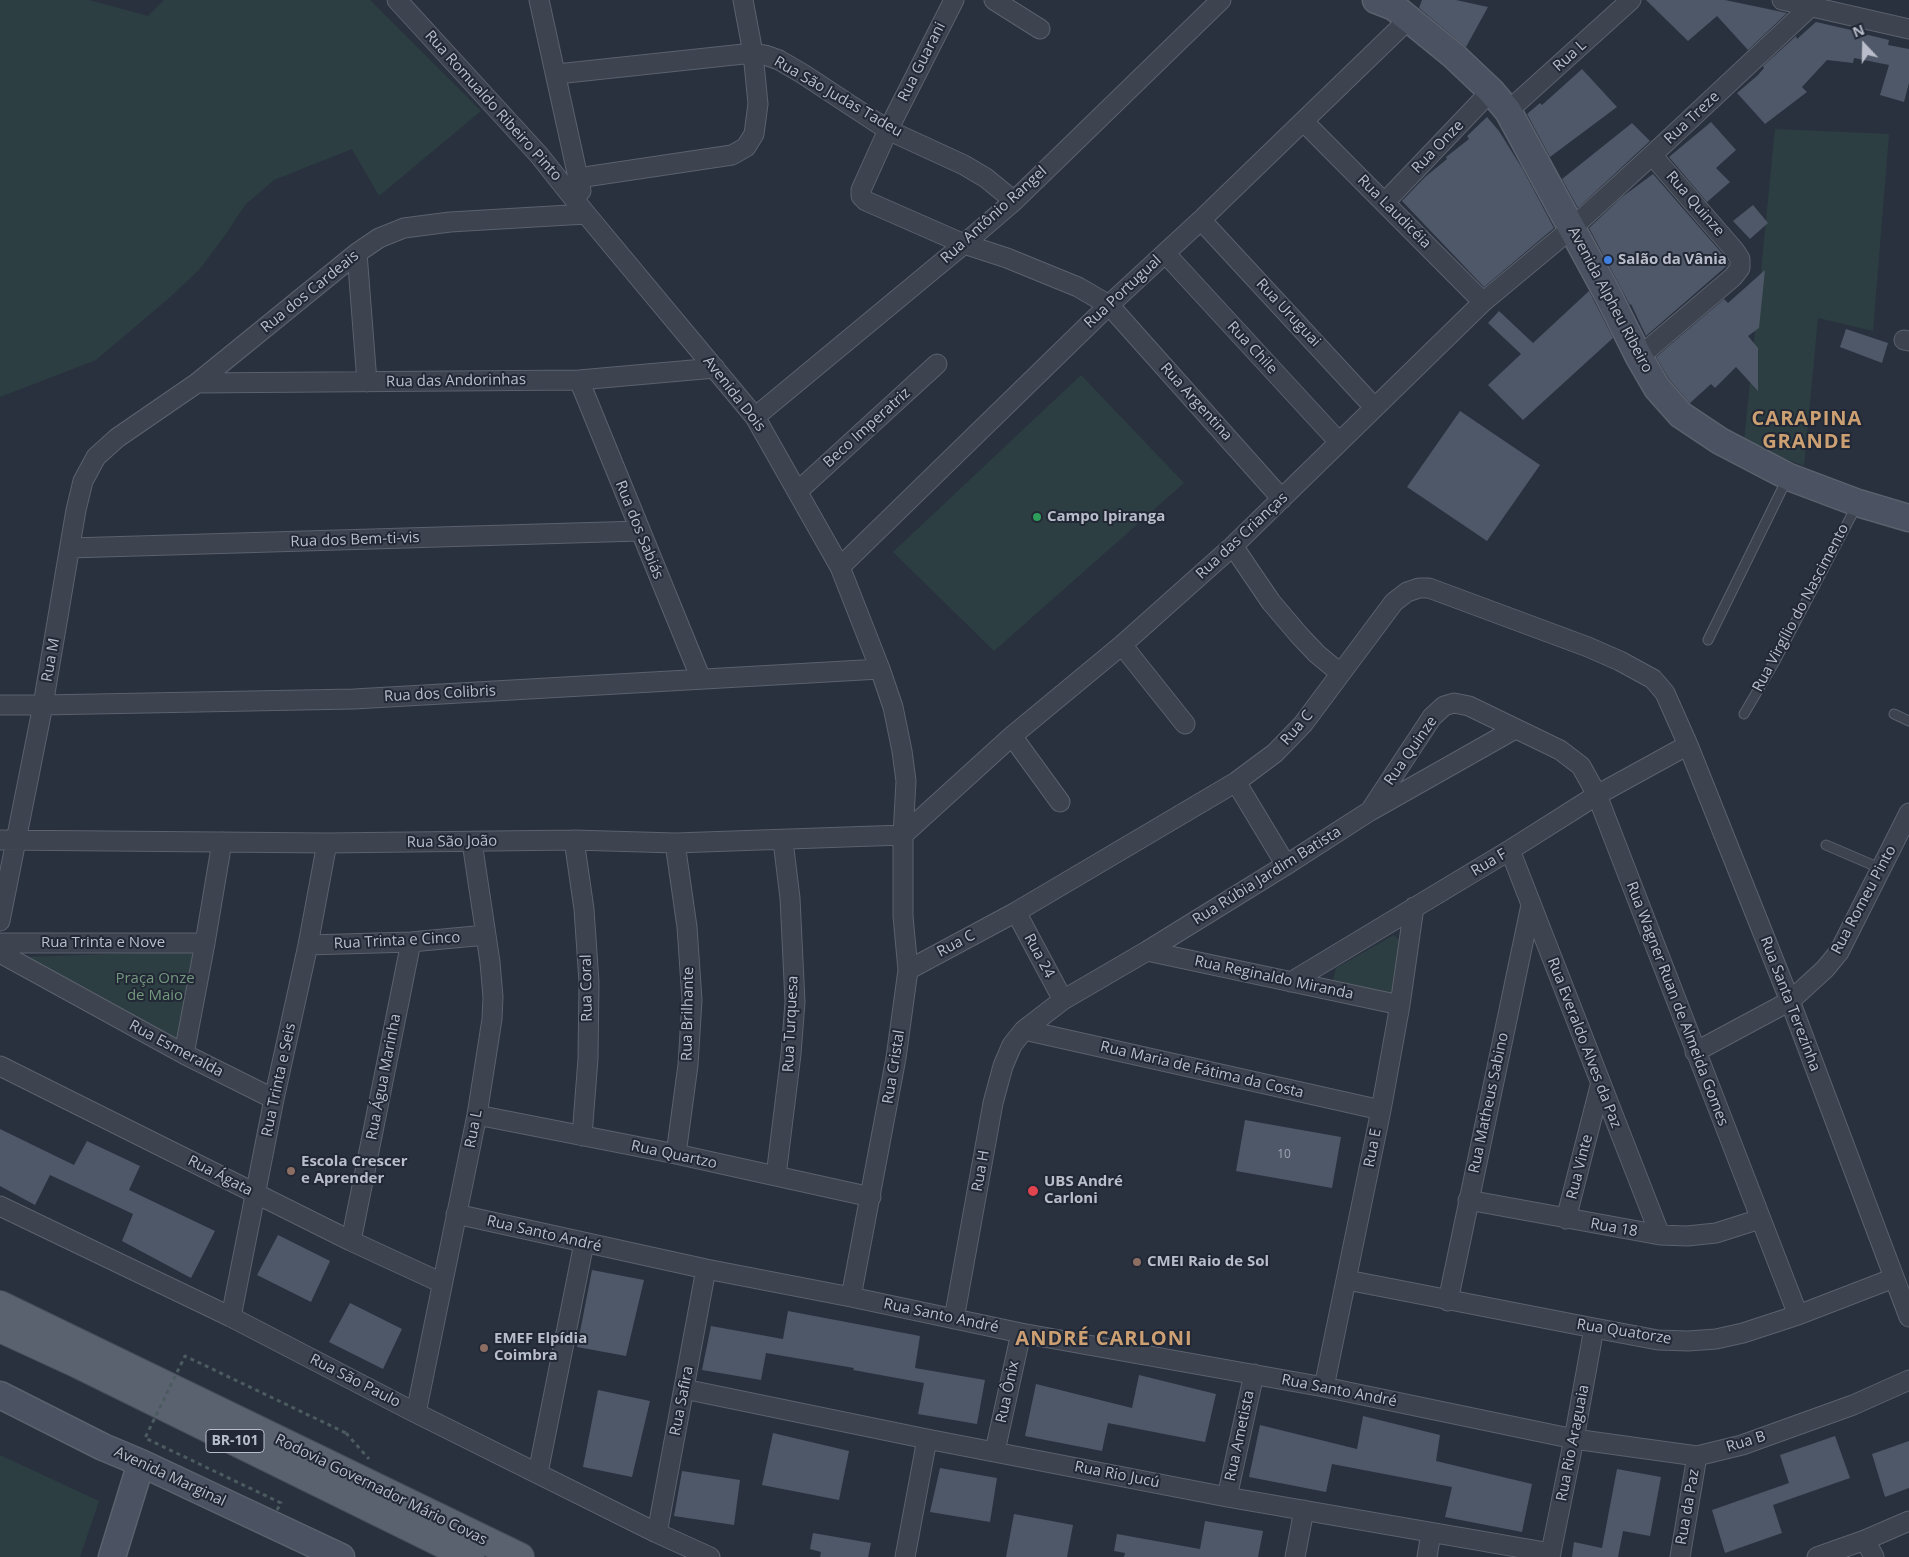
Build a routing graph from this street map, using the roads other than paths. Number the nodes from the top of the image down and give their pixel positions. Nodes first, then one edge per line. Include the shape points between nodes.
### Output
1 (397, 0) edge
2 (539, 0) edge
3 (743, 0) edge
4 (954, 0) edge
5 (994, 0) edge
6 (1222, 0) edge
7 (1631, 0) edge
8 (1782, 0) edge
9 (1811, 3) edge
10 (1394, 7) edge
11 (1040, 29) dead end
12 (1909, 30) edge
13 (754, 52) junction
14 (557, 74) junction
15 (1492, 91) junction
16 (1508, 111) junction
17 (1304, 122) junction
18 (888, 130) junction
19 (1652, 155) junction
20 (578, 178) junction
21 (866, 180) joint
22 (1014, 201) junction
23 (1384, 202) junction
24 (586, 214) junction
25 (1201, 220) junction
26 (1572, 228) junction
27 (964, 244) junction
28 (1164, 253) junction
29 (356, 254) junction
30 (1483, 302) junction
31 (1109, 305) junction
32 (1639, 357) junction
33 (937, 364) dead end
34 (715, 368) junction
35 (579, 380) junction
36 (367, 382) junction
37 (197, 383) junction
38 (1374, 407) junction
39 (755, 417) junction
40 (1339, 442) junction
41 (1788, 476) junction
42 (83, 481) joint
43 (798, 491) junction
44 (1282, 499) junction
45 (1858, 503) junction
46 (1909, 518) edge
47 (640, 531) junction
48 (1233, 546) junction
49 (70, 548) junction
50 (840, 567) junction
51 (1708, 640) dead end
52 (1122, 645) junction
53 (880, 669) junction
54 (1340, 673) junction
55 (701, 679) junction
56 (1665, 693) joint
57 (0, 705) edge
58 (43, 705) junction
59 (1744, 714) dead end
60 (1894, 714) dead end
61 (1909, 721) edge
62 (1185, 724) dead end
63 (1515, 729) junction
64 (1012, 736) junction
65 (1688, 745) junction
66 (1236, 782) junction
67 (1597, 795) junction
68 (1060, 802) dead end
69 (1370, 811) junction
70 (1909, 813) edge
71 (903, 835) junction
72 (8, 840) edge
73 (574, 840) junction
74 (783, 841) junction
75 (222, 842) junction
76 (326, 842) junction
77 (472, 842) junction
78 (675, 843) junction
79 (1826, 845) dead end
80 (1510, 850) junction
81 (1286, 865) junction
82 (1882, 869) junction
83 (1531, 905) junction
84 (1414, 907) junction
85 (1016, 912) junction
86 (0, 921) edge
87 (486, 936) junction
88 (411, 942) junction
89 (0, 943) edge
90 (205, 943) junction
91 (308, 944) junction
92 (1147, 951) junction
93 (0, 953) edge
94 (908, 970) junction
95 (1291, 982) junction
96 (1063, 1000) junction
97 (1790, 1000) junction
98 (1400, 1005) junction
99 (1024, 1030) junction
100 (1695, 1052) junction
101 (184, 1054) junction
102 (0, 1066) edge
103 (1600, 1086) junction
104 (274, 1099) junction
105 (1381, 1110) junction
106 (477, 1115) junction
107 (582, 1136) junction
108 (676, 1154) junction
109 (776, 1176) junction
110 (255, 1193) junction
111 (871, 1197) junction
112 (1468, 1200) junction
113 (0, 1206) edge
114 (456, 1214) junction
115 (1566, 1219) junction
116 (1760, 1219) junction
117 (1660, 1236) junction
118 (351, 1241) junction
119 (584, 1243) junction
120 (706, 1269) junction
121 (1894, 1278) junction
122 (1347, 1280) junction
123 (442, 1284) junction
124 (0, 1292) edge
125 (851, 1297) junction
126 (1448, 1300) junction
127 (0, 1306) edge
128 (1798, 1315) junction
129 (231, 1317) junction
130 (1909, 1317) edge
131 (954, 1319) junction
132 (0, 1328) edge
133 (1594, 1328) junction
134 (1021, 1333) junction
135 (95, 1350) junction
136 (1254, 1374) junction
137 (1909, 1380) edge
138 (1324, 1387) junction
139 (684, 1389) junction
140 (0, 1395) edge
141 (416, 1413) junction
142 (927, 1439) junction
143 (1574, 1439) junction
144 (995, 1451) junction
145 (1697, 1456) junction
146 (141, 1462) junction
147 (538, 1473) junction
148 (1227, 1497) junction
149 (1304, 1510) junction
150 (1909, 1521) edge
151 (657, 1533) junction
152 (1431, 1533) junction
153 (1865, 1540) junction
154 (1550, 1555) edge
155 (909, 1556) edge
156 (112, 1557) edge
157 (341, 1557) edge
158 (470, 1557) edge
159 (520, 1557) edge
160 (710, 1557) edge
161 (1295, 1557) edge
162 (1427, 1557) edge
163 (1680, 1557) edge
164 (1817, 1557) edge
165 (1874, 1557) edge

1 - 24 street, Rua Romualdo Ribeiro Pinto via 539,155
2 - 14 street, Avenida Dois
3 - 13 street
4 - 18 street, Rua Guarani
5 - 11 street
6 - 22 street, Rua Antônio Rangel
7 - 16 street, Rua L
8 - 9 street
9 - 12 street
9 - 19 street, Rua Treze
10 - 15 street, Avenida Alpheu Ribeiro
10 - 17 street, Rua Portugual
13 - 14 street, Rua São Judas Tadeu
13 - 18 street, Rua São Judas Tadeu via 778,60 803,74
13 - 20 street via 758,104 754,134 746,147 732,155
14 - 20 street, Avenida Dois
15 - 16 street, Avenida Alpheu Ribeiro
15 - 23 street, Rua Onze
16 - 26 street, Avenida Alpheu Ribeiro
17 - 23 street, Rua Laudicéia
17 - 25 street, Rua Portugual
18 - 21 street, Rua Guarani
18 - 22 street, Rua São Judas Tadeu via 964,165
19 - 26 street, Rua Treze
19 - 32 street, Rua Quinze via 1735,251 1740,268
20 - 24 street, Avenida Dois
21 - 27 street, Rua Argentina via 861,190 866,201
22 - 27 street, Rua Antônio Rangel
23 - 30 street, Rua Laudicéia
24 - 29 street, Rua dos Cardeais via 404,228 379,238
24 - 34 street, Avenida Dois
25 - 28 street, Rua Portugual
25 - 38 street, Rua Uruguai
26 - 30 street, Rua das Crianças
26 - 32 street, Avenida Alpheu Ribeiro
27 - 31 street, Rua Argentina via 1042,271
27 - 39 street, Rua Antônio Rangel
28 - 31 street, Rua Portugual
28 - 40 street, Rua Chile
29 - 36 street
29 - 37 street, Rua dos Cardeais
30 - 38 street, Rua das Crianças
31 - 44 street, Rua Argentina
31 - 50 street, Rua Portugual
32 - 41 street, Avenida Alpheu Ribeiro via 1657,388 1681,415 1720,441
33 - 43 street, Beco Imperatriz
34 - 35 street, Rua das Andorinhas
34 - 39 street, Avenida Dois
35 - 36 street, Rua das Andorinhas
35 - 47 street, Rua dos Sabiás
36 - 37 street, Rua das Andorinhas
37 - 42 street, Rua dos Cardeais via 117,438 96,457
38 - 40 street, Rua das Crianças
39 - 43 street, Avenida Dois
40 - 44 street, Rua das Crianças
41 - 45 street, Avenida Alpheu Ribeiro
41 - 51 lane
42 - 49 street, Rua M
43 - 50 street, Avenida Dois
44 - 48 street, Rua das Crianças
45 - 46 street, Avenida Alpheu Ribeiro
45 - 59 lane, Rua Virgílio do Nascimento
47 - 49 street, Rua dos Bem-ti-vis
47 - 55 street, Rua dos Sabiás
48 - 52 street, Rua das Crianças
48 - 54 street via 1298,635
49 - 58 street, Rua M
50 - 53 street, Avenida Dois
52 - 62 street
52 - 64 street, Rua das Crianças
53 - 55 street, Rua dos Colibris
53 - 71 street, Avenida Dois via 893,707 902,751 906,781
54 - 56 street, Rua C via 1394,602 1407,592 1429,588 1620,661 1653,679
54 - 66 street, Rua C via 1304,724 1275,753
55 - 58 street, Rua dos Colibris via 354,699
56 - 65 street, Rua Santa Terezinha
57 - 58 street, Rua dos Colibris
58 - 72 street, Rua M
60 - 61 lane
63 - 67 street, Rua Wagner Ruan de Almeida Gomes via 1560,750 1581,766
63 - 69 street, Rua Rúbia Jardim Batista
63 - 69 street, Rua Quinze via 1469,706 1454,703 1444,706 1432,717
64 - 68 street
64 - 71 street, Rua das Crianças
65 - 67 street, Rua F
65 - 97 street, Rua Santa Terezinha
66 - 81 street
66 - 85 street, Rua C
67 - 80 street, Rua F
67 - 100 street, Rua Wagner Ruan de Almeida Gomes
69 - 81 street, Rua Rúbia Jardim Batista
70 - 82 street, Rua Romeu Pinto
71 - 74 street, Rua São João
71 - 94 street, Rua Cristal via 903,916
72 - 75 street, Rua São João
72 - 86 street, Rua M
73 - 77 street, Rua São João
73 - 78 street, Rua São João
73 - 107 street, Rua Coral via 584,909 589,982
74 - 78 street, Rua São João
74 - 109 street, Rua Turquesa via 790,898 795,1002
75 - 76 street, Rua São João
75 - 90 street
76 - 77 street, Rua São João
76 - 91 street, Rua Trinta e Seis
77 - 87 street, Rua L
78 - 108 street, Rua Brilhante via 692,1000 688,1065
79 - 82 lane
80 - 83 street, Rua Everaldo Alves da Paz
80 - 84 street, Rua F
81 - 92 street, Rua Rúbia Jardim Batista
82 - 97 street, Rua Romeu Pinto via 1839,952
83 - 103 street, Rua Everaldo Alves da Paz
83 - 112 street, Rua Matheus Sabino
84 - 95 street, Rua F
84 - 98 street, Rua E
85 - 94 street, Rua C
85 - 96 street, Rua 24
87 - 88 street, Rua Trinta e Cinco
87 - 106 street, Rua L via 493,997 492,1020
88 - 91 street, Rua Trinta e Cinco
88 - 118 street, Rua Água Marinha
89 - 90 street, Rua Trinta e Nove
90 - 101 street
91 - 104 street, Rua Trinta e Seis
92 - 95 street, Rua Reginaldo Miranda
92 - 96 street, Rua Rúbia Jardim Batista
93 - 101 street, Rua Esmeralda
94 - 111 street, Rua Cristal
95 - 98 street, Rua Reginaldo Miranda
96 - 99 street, Rua Rúbia Jardim Batista
97 - 100 street, Rua Romeu Pinto
97 - 121 street, Rua Santa Terezinha
98 - 105 street, Rua E
99 - 105 street, Rua Maria de Fátima da Costa
99 - 131 street, Rua H via 1012,1045 1003,1066 993,1103
100 - 116 street, Rua Wagner Ruan de Almeida Gomes
101 - 104 street, Rua Esmeralda
102 - 110 street, Rua Ágata
103 - 115 street, Rua Vinte
103 - 117 street, Rua Everaldo Alves da Paz
104 - 110 street, Rua Trinta e Seis
105 - 122 street, Rua E
106 - 107 street, Rua Quartzo
106 - 114 street, Rua L
107 - 108 street, Rua Quartzo
108 - 109 street, Rua Quartzo
109 - 111 street, Rua Quartzo
110 - 118 street, Rua Ágata
110 - 129 street, Rua Trinta e Seis
111 - 125 street, Rua Cristal
112 - 115 street, Rua 18
112 - 126 street, Rua Matheus Sabino
113 - 129 street, Rua São Paulo
114 - 119 street, Rua Santo André
114 - 123 street, Rua L
115 - 117 street, Rua 18
116 - 117 street, Rua 18 via 1716,1233
116 - 128 street, Rua Wagner Ruan de Almeida Gomes
118 - 123 street, Rua Ágata
119 - 120 street, Rua Santo André
119 - 147 street
120 - 125 street, Rua Santo André
120 - 139 street, Rua Safira
121 - 128 street, Rua Quatorze
121 - 130 street, Rua Santa Terezinha
122 - 126 street, Rua Quatorze
122 - 138 street, Rua E
123 - 141 street, Rua L
124 - 135 main road
125 - 131 street, Rua Santo André
126 - 133 street, Rua Quatorze
127 - 135 main road, Rodovia Governador Mário Covas / BR-101
128 - 133 street, Rua Quatorze via 1743,1333 1688,1341 1658,1340
129 - 141 street, Rua São Paulo
131 - 134 street, Rua Santo André
132 - 158 main road, Rodovia Governador Mário Covas / BR-101
133 - 143 street, Rua Rio Araguaia
134 - 136 street, Rua Santo André
134 - 144 street, Rua Ônix
135 - 159 main road, Rodovia Governador Mário Covas / BR-101
136 - 138 street, Rua Santo André
136 - 148 street, Rua Ametista
137 - 145 street, Rua B via 1853,1405 1742,1445
138 - 143 street, Rua Santo André
139 - 142 street, Rua Rio Jucú
139 - 151 street, Rua Safira
140 - 146 street, Avenida Marginal via 96,1444
141 - 147 street, Rua São Paulo
142 - 144 street, Rua Rio Jucú
142 - 155 street
143 - 145 street, Rua B
143 - 154 street, Rua Rio Araguaia
144 - 148 street, Rua Rio Jucú
145 - 163 street, Rua da Paz
146 - 156 street
146 - 157 street, Avenida Marginal
147 - 151 street, Rua São Paulo
148 - 149 street, Rua Rio Jucú
149 - 152 street, Rua Rio Jucú
149 - 161 street
150 - 153 street
151 - 160 street, Rua São Paulo
152 - 154 street, Rua Rio Jucú
152 - 162 street
153 - 164 street
153 - 165 street

